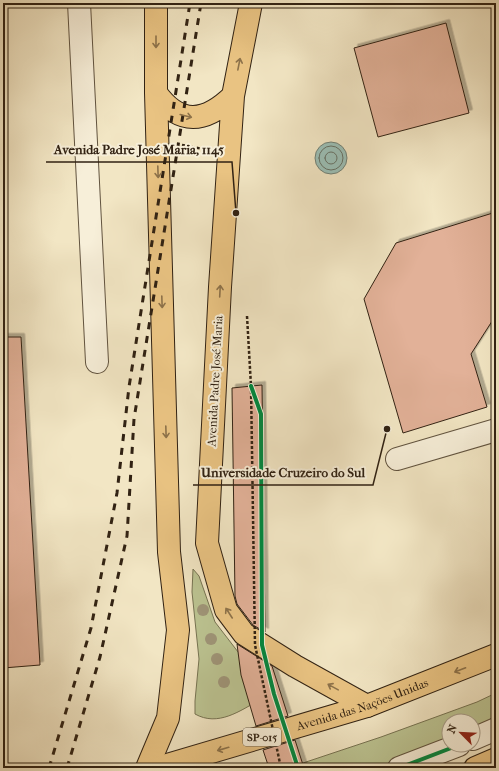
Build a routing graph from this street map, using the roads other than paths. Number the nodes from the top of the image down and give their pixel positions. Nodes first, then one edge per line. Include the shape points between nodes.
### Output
1 (80, 3) edge
2 (156, 3) edge
3 (251, 3) edge
4 (156, 93) junction
5 (233, 96) junction
6 (97, 362) dead end
7 (496, 430) edge
8 (397, 459) dead end
9 (496, 655) edge
10 (367, 706) junction
11 (496, 729) edge
12 (481, 736) edge
13 (441, 752) edge
14 (496, 759) edge
15 (147, 768) edge
16 (157, 768) edge
17 (399, 768) edge
18 (475, 768) edge

1 - 6 street
2 -> 4 main road
5 -> 3 main road, Avenida Padre José Maria
4 -> 5 main road via 164,104 177,114 193,118 208,115 222,107
4 -> 15 main road via 169,552 178,630 168,718
10 -> 5 main road, Avenida Padre José Maria via 244,634 226,610 207,543
7 - 8 street
9 -> 10 main road, Avenida das Nações Unidas / SP-015
10 -> 16 main road, Avenida das Nações Unidas / SP-015
11 - 12 street
13 - 17 street
14 - 18 main road

